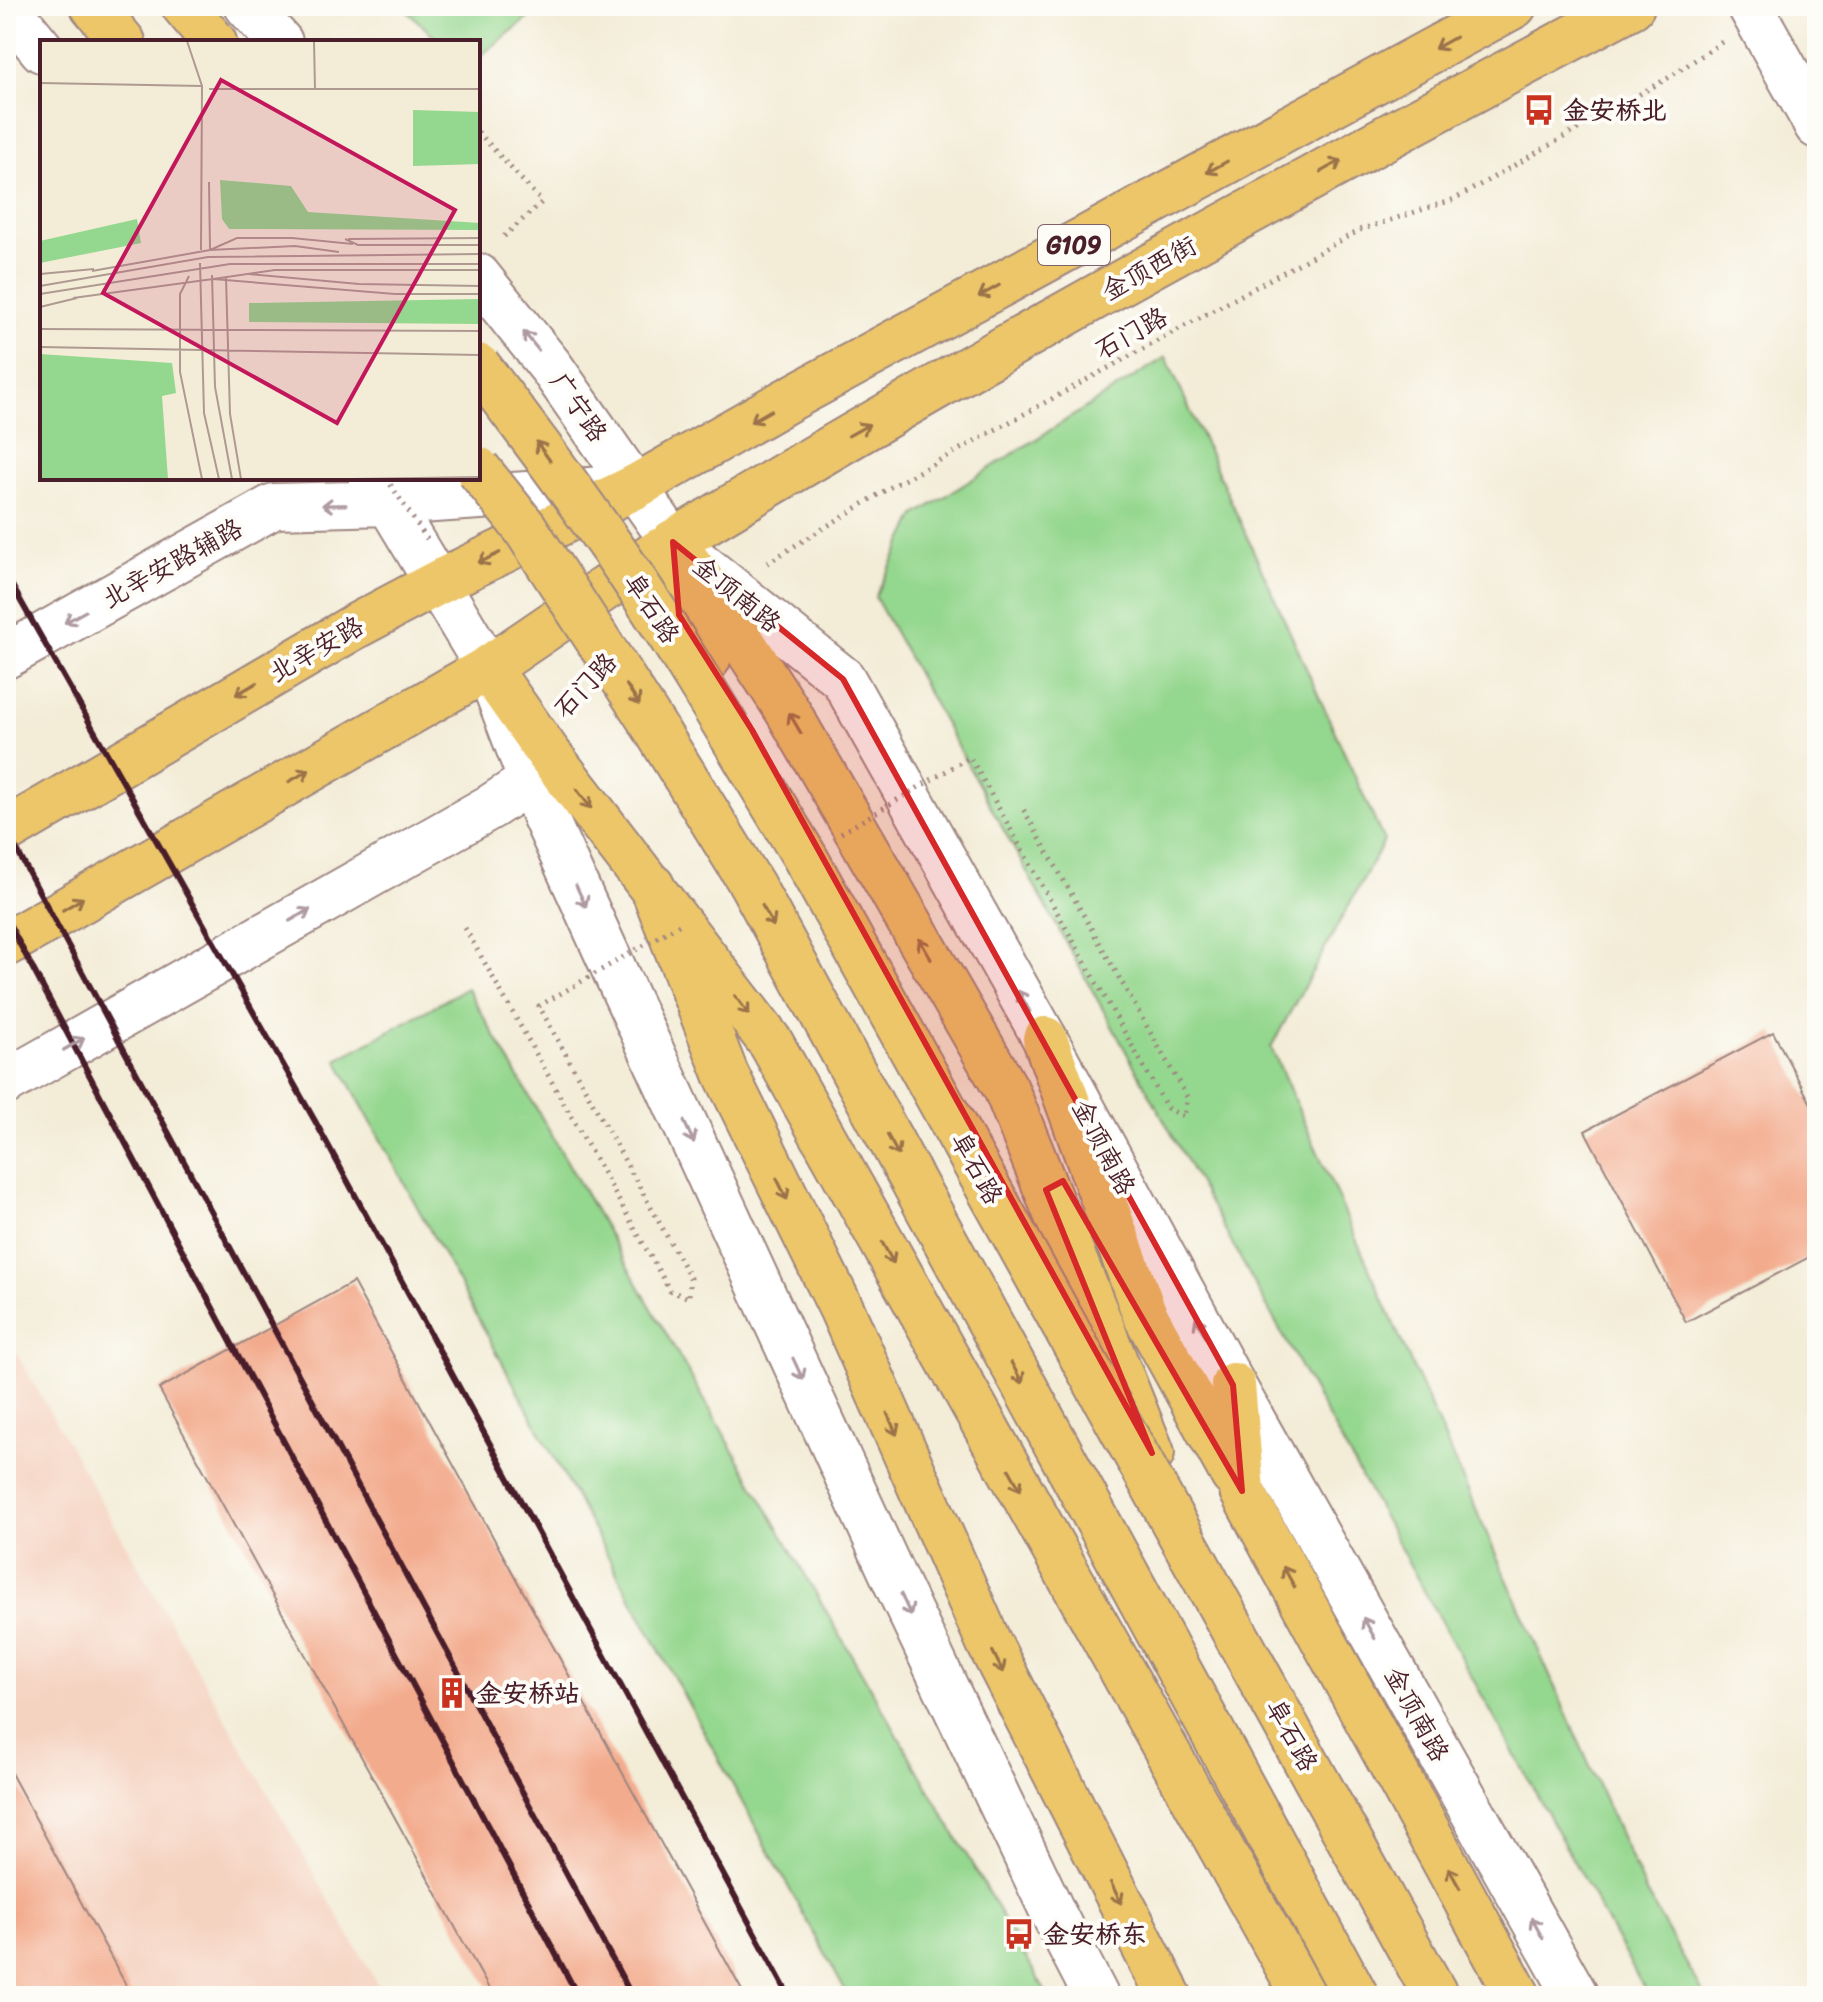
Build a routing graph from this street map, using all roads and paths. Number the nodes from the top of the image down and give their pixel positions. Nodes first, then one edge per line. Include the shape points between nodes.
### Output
1 (6, 6) edge
2 (93, 6) edge
3 (184, 6) edge
4 (247, 6) edge
5 (1514, 6) edge
6 (1632, 6) edge
7 (1754, 12) edge
8 (121, 40) edge
9 (212, 40) edge
10 (278, 40) edge
11 (40, 48) edge
12 (1817, 126) edge
13 (480, 134) edge
14 (483, 263) edge
15 (480, 369) edge
16 (480, 472) edge
17 (382, 486) edge
18 (635, 487) junction
19 (427, 539) dead end
20 (673, 542) junction
21 (437, 583) junction
22 (728, 586) junction
23 (6, 656) edge
24 (488, 668) junction
25 (539, 767) junction
26 (1022, 807) dead end
27 (6, 831) edge
28 (841, 833) dead end
29 (652, 886) junction
30 (684, 922) dead end
31 (465, 928) dead end
32 (6, 944) edge
33 (1045, 1039) junction
34 (6, 1082) edge
35 (1006, 1089) junction
36 (1145, 1315) junction
37 (1233, 1385) junction
38 (1152, 1453) junction
39 (1242, 1491) junction
40 (1096, 1996) edge
41 (1169, 1996) edge
42 (1304, 1996) edge
43 (1356, 1996) edge
44 (1436, 1996) edge
45 (1454, 1996) edge
46 (1518, 1996) edge
47 (1576, 1996) edge

1 - 11 street
2 - 8 main road
3 - 9 main road
4 - 10 street
5 -> 18 main road, G109
20 -> 6 main road, 金顶西街 / G109 via 847,436
7 - 12 street
7 - 22 path, 石门路 via 1668,78 1455,199 1360,230 889,488
13 - 14 path via 542,202
18 -> 14 street, 广宁路
44 -> 15 main road, 阜石路, bridge via 805,857 617,555
16 -> 43 main road, bridge via 525,528 752,885
17 - 18 street, 北辛安路辅路
17 - 19 path, bridge
17 - 21 street
17 -> 23 street, 北辛安路辅路 via 274,506
18 - 20 street, 广宁路
18 -> 21 main road, 北辛安路
20 - 22 street, 金顶南路
20 - 24 main road, 金顶西街
35 -> 20 main road via 787,710
20 - 38 main road, 金顶南路 via 679,615 759,744
21 - 24 street
21 -> 27 main road, 北辛安路
33 -> 22 street, 金顶南路 via 843,679
24 - 25 main road
32 -> 24 main road
25 -> 29 main road
34 -> 25 street via 463,822
25 -> 40 street via 898,1587
26 - 28 path, bridge via 1187,1097 1184,1117 1167,1108 970,757
29 -> 41 main road via 726,1074 842,1310 989,1643
29 -> 42 main road via 771,1043
30 - 31 path, bridge via 539,1006 690,1278 689,1298 670,1291
33 - 36 main road
37 -> 33 street, 金顶南路
35 - 36 main road
35 - 38 main road
36 - 39 main road
37 - 39 main road
47 -> 37 street, 金顶南路
38 - 45 main road, 金顶南路
46 -> 39 main road

